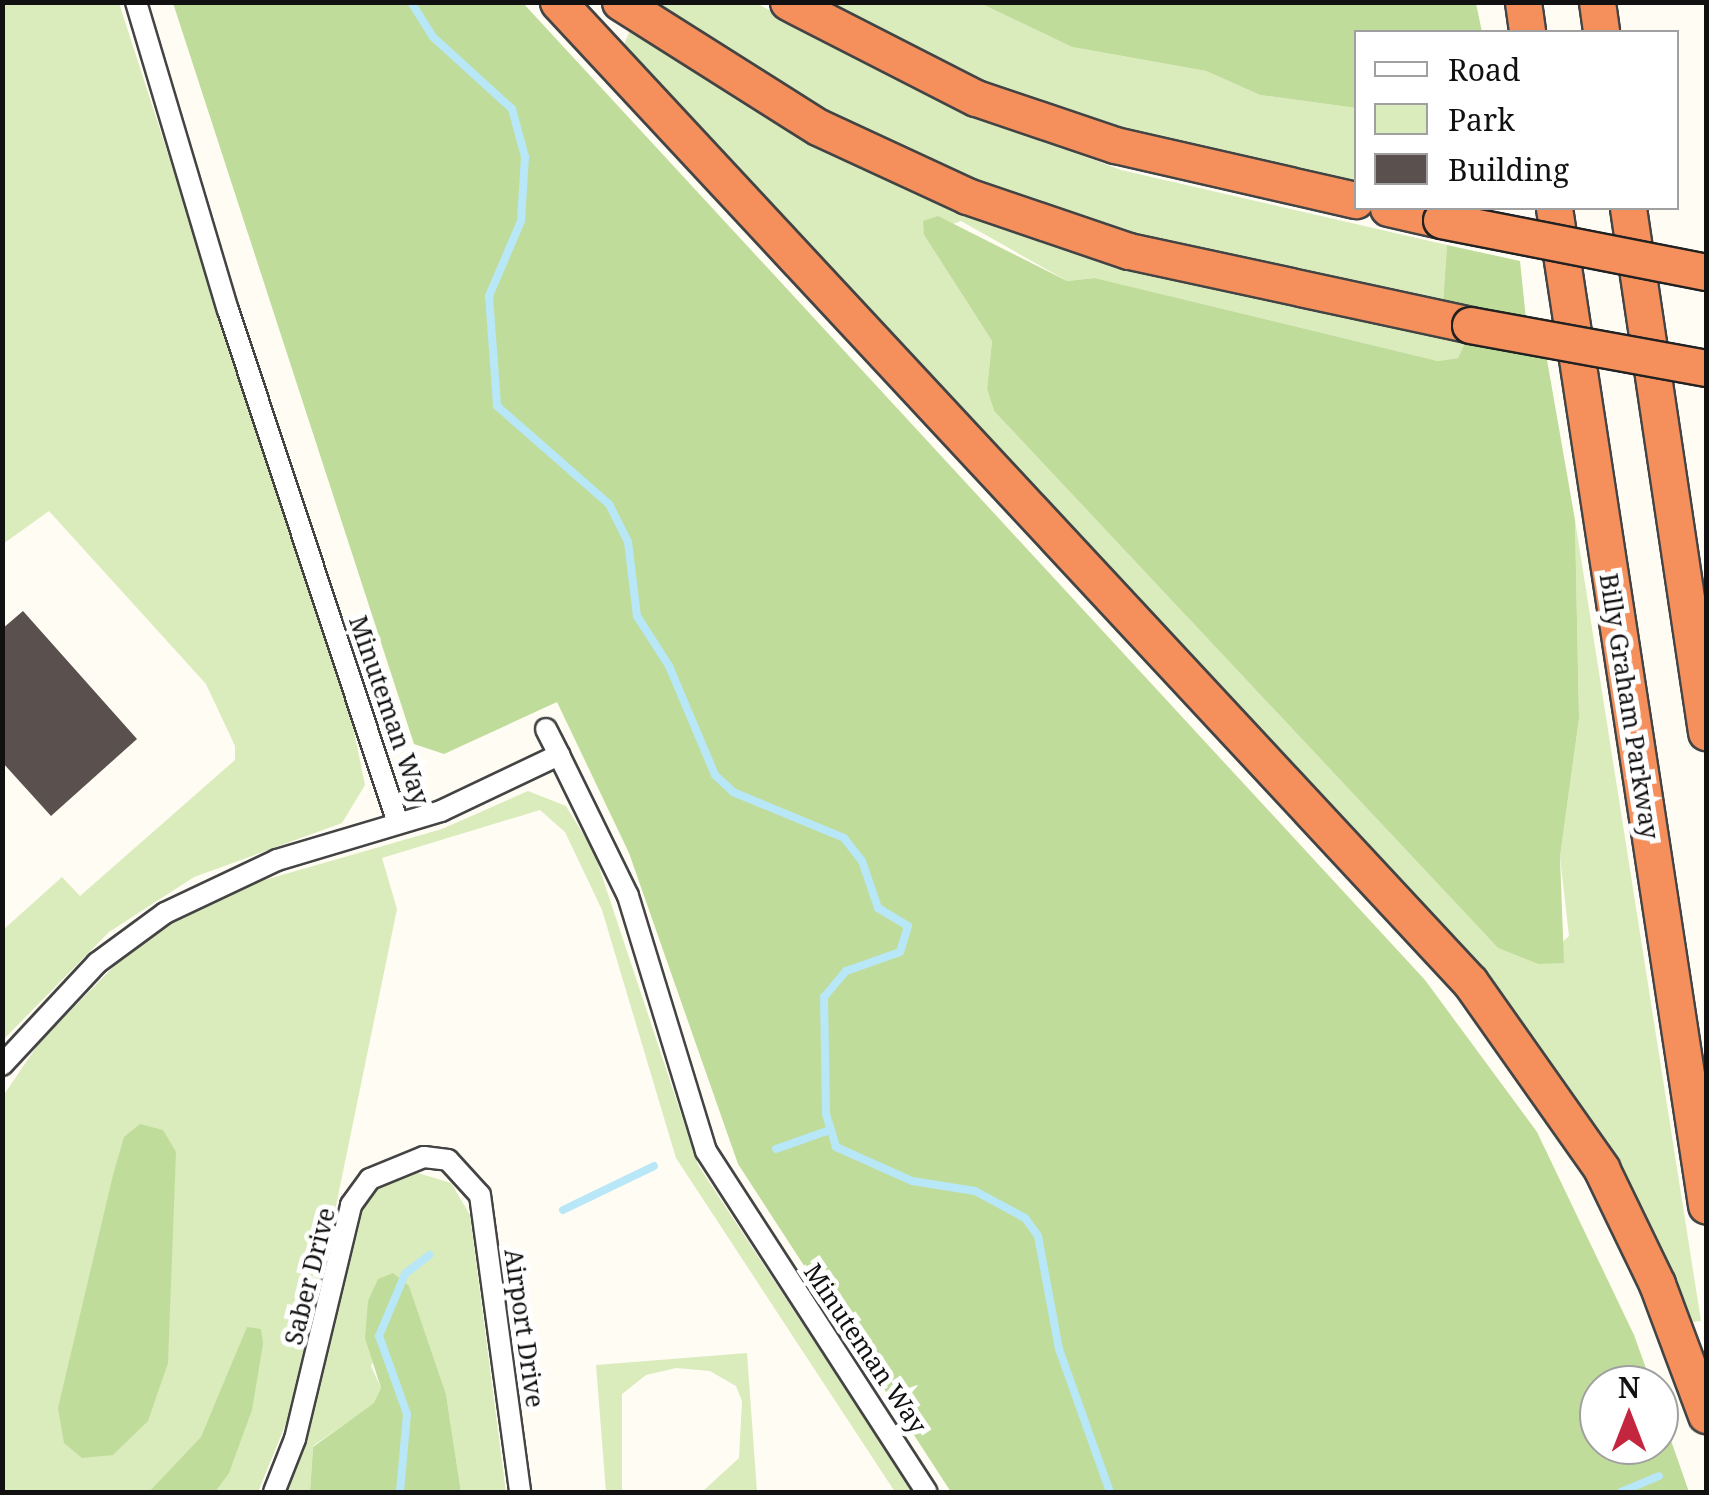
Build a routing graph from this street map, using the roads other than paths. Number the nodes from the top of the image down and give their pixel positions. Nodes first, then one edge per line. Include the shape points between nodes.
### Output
1 (136, 2) edge
2 (558, 2) edge
3 (620, 2) edge
4 (788, 2) edge
5 (1523, 2) edge
6 (1597, 2) edge
7 (1527, 30) edge
8 (1602, 30) edge
9 (1354, 200) edge
10 (1397, 210) edge
11 (1554, 210) edge
12 (1628, 210) edge
13 (1706, 272) edge
14 (1706, 368) edge
15 (1680, 554) junction
16 (1706, 618) edge
17 (546, 729) dead end
18 (1706, 732) edge
19 (559, 755) junction
20 (398, 823) junction
21 (2, 1066) edge
22 (468, 1174) joint
23 (1706, 1205) edge
24 (1706, 1415) edge
25 (274, 1492) edge
26 (520, 1492) edge
27 (927, 1492) edge

1 - 20 street, Minuteman Way
2 - 24 highway via 1470,982 1600,1168 1657,1284
3 - 14 highway, bridge via 818,128 967,196 1167,261
4 - 9 highway via 976,98 1115,145
5 - 7 highway
6 - 8 highway
10 - 13 highway, bridge
11 - 23 highway, Billy Graham Parkway
12 - 15 highway
15 - 16 highway
15 - 18 highway
17 - 19 street
19 - 20 street, Minuteman Way
19 - 27 street, Minuteman Way via 628,896 706,1150
20 - 21 street via 237,876 165,912 97,963
22 - 25 street, Saber Drive via 448,1160 398,1163 370,1180 351,1206 295,1439
22 - 26 street, Airport Drive via 480,1195

